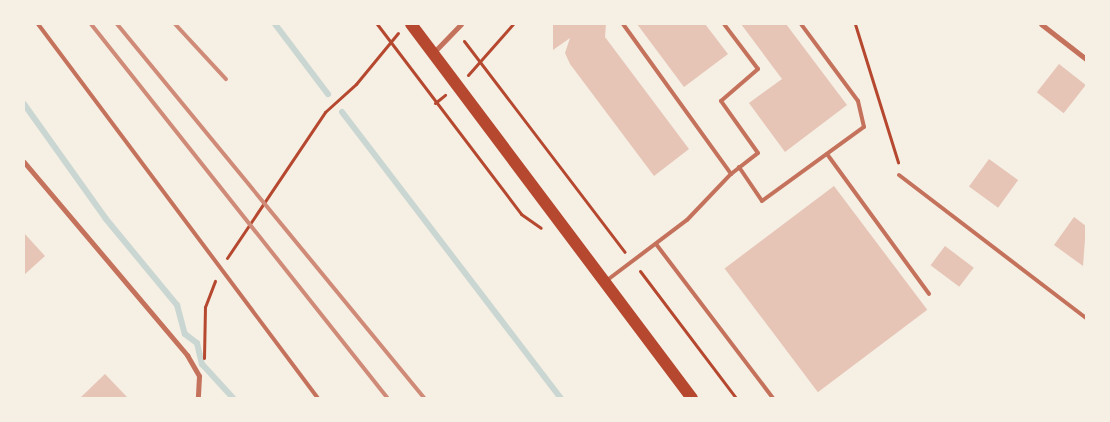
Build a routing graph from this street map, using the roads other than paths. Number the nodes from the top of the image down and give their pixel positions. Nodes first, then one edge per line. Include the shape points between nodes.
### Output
1 (38, 24) edge
2 (411, 24) edge
3 (461, 24) edge
4 (623, 24) edge
5 (724, 24) edge
6 (801, 24) edge
7 (1041, 24) edge
8 (433, 52) junction
9 (1086, 59) edge
10 (826, 154) junction
11 (24, 162) edge
12 (739, 167) junction
13 (731, 174) junction
14 (899, 175) road end
15 (656, 244) junction
16 (604, 282) junction
17 (929, 294) dead end
18 (1086, 318) edge
19 (198, 398) edge
20 (318, 398) edge
21 (692, 398) edge
22 (773, 398) edge

1 - 20 lane
2 - 8 main road
3 - 8 street
4 - 13 lane
5 - 12 lane via 758,69 721,101 758,153
6 - 10 lane via 858,101 864,127
7 - 9 street
8 - 16 main road
10 - 12 lane via 762,200
10 - 17 lane
11 - 19 street via 187,355 199,376
12 - 13 lane
13 - 15 lane via 687,220
14 - 18 lane
15 - 16 lane
15 - 22 lane
16 - 21 main road

